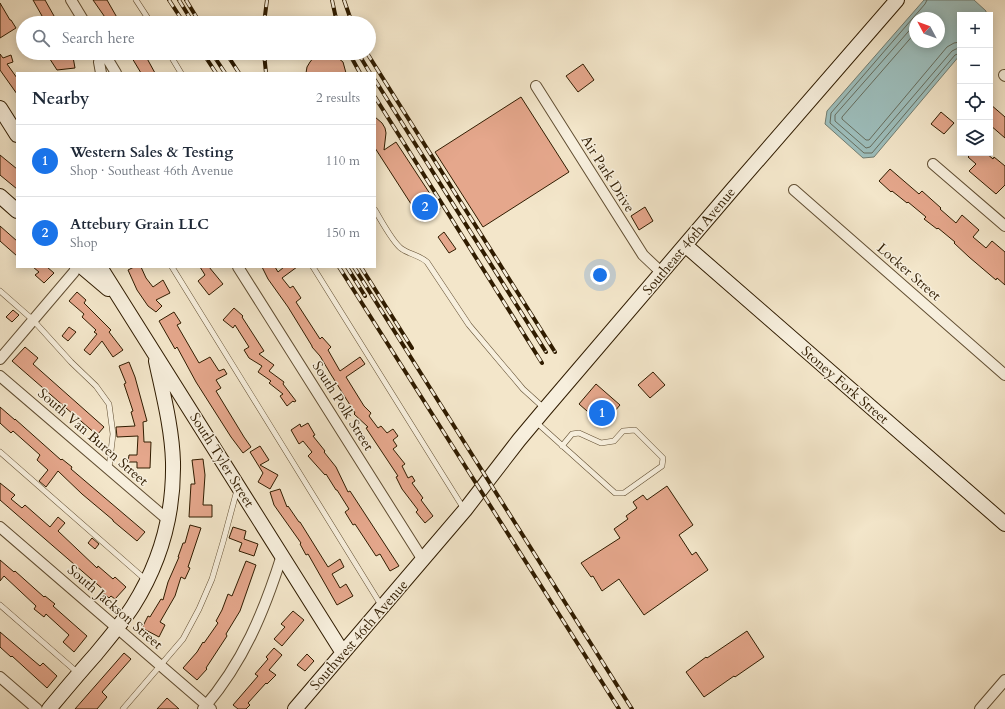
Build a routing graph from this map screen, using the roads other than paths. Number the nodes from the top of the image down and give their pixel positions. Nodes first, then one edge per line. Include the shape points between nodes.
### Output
1 (71, 0) edge
2 (136, 0) edge
3 (897, 0) edge
4 (81, 16) edge
5 (146, 16) edge
6 (100, 60) edge
7 (108, 60) edge
8 (173, 60) edge
9 (101, 72) edge
10 (115, 72) edge
11 (180, 72) edge
12 (536, 86) dead end
13 (0, 108) edge
14 (16, 133) edge
15 (933, 164) dead end
16 (794, 190) dead end
17 (0, 196) edge
18 (16, 210) edge
19 (376, 212) edge
20 (1005, 226) edge
21 (685, 246) junction
22 (76, 268) edge
23 (83, 268) edge
24 (101, 268) edge
25 (173, 268) edge
26 (239, 268) edge
27 (314, 268) edge
28 (662, 273) junction
29 (0, 291) edge
30 (120, 299) junction
31 (33, 320) junction
32 (154, 352) junction
33 (0, 359) edge
34 (1005, 375) edge
35 (0, 376) edge
36 (546, 409) junction
37 (535, 422) junction
38 (562, 446) junction
39 (0, 452) edge
40 (109, 469) junction
41 (238, 485) junction
42 (465, 510) junction
43 (168, 520) junction
44 (1005, 524) edge
45 (0, 527) edge
46 (282, 555) junction
47 (423, 560) junction
48 (147, 581) junction
49 (0, 605) edge
50 (383, 607) junction
51 (118, 628) junction
52 (343, 653) junction
53 (161, 666) junction
54 (79, 674) junction
55 (0, 677) edge
56 (1005, 680) edge
57 (207, 708) edge
58 (37, 709) edge
59 (49, 709) edge
60 (123, 709) edge
61 (295, 709) edge
62 (980, 709) edge

1 - 4 street
2 - 5 lane
3 - 21 main road, Southeast 46th Avenue
6 - 9 street
7 - 10 street
8 - 11 lane
12 - 28 street, Air Park Drive via 643,255
13 - 14 main road
15 - 20 street
16 - 34 street, Locker Street
17 - 18 main road
19 - 36 lane via 397,245 427,262 469,325 523,389
21 - 28 main road, Southeast 46th Avenue
21 - 44 main road, Stoney Fork Street
22 - 31 street
23 - 30 main road
24 - 30 main road, South Tyler Street
25 - 50 lane
26 - 47 street, South Polk Street
27 - 42 lane
28 - 36 main road, Southeast 46th Avenue
29 - 31 lane
30 - 32 main road, South Tyler Street
31 - 33 street
31 - 40 lane via 96,386 109,404 113,434
32 - 41 main road, South Tyler Street
32 - 43 main road via 171,436 173,485
35 - 40 street, South Van Buren Street
36 - 37 main road, Southeast 46th Avenue
37 - 38 lane
37 - 42 main road, Southeast 46th Avenue
38 - 38 lane via 615,493 624,493 662,466 663,458 635,430 623,431 614,441 601,443 579,433 572,434
39 - 48 lane
40 - 43 street, South Van Buren Street
41 - 46 main road, South Tyler Street
41 - 53 lane via 212,579 183,638
42 - 47 main road, Southwest 46th Avenue
43 - 48 main road via 159,553
45 - 51 street, South Jackson Street
46 - 52 main road, South Tyler Street
46 - 57 street via 252,637
47 - 50 main road, Southwest 46th Avenue
48 - 51 main road
49 - 54 lane
50 - 52 main road, Southwest 46th Avenue
51 - 53 street, South Jackson Street
51 - 54 main road
52 - 61 main road, Southwest 46th Avenue
53 - 57 street, South Jackson Street
53 - 60 lane
54 - 59 main road
55 - 58 street
56 - 62 street

